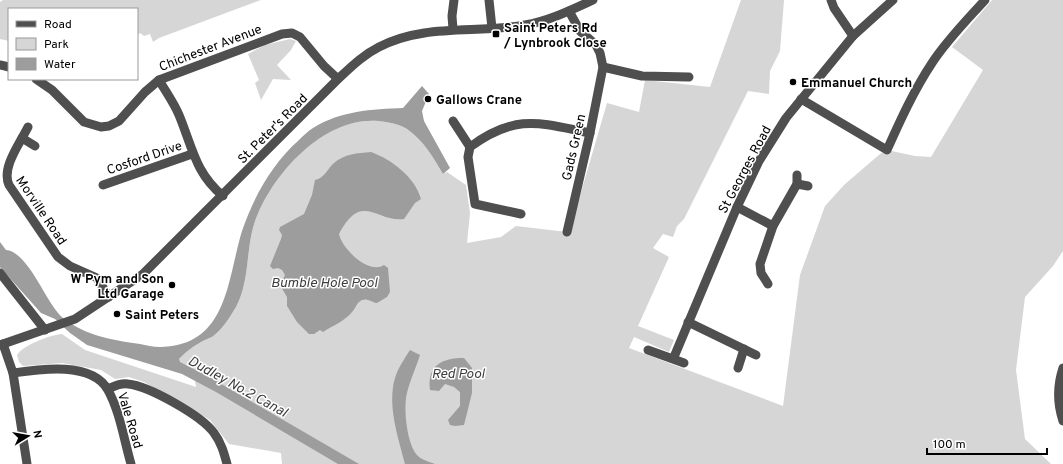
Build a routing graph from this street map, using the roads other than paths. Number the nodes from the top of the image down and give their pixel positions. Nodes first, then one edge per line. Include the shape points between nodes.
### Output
1 (454, 0) edge
2 (489, 0) edge
3 (593, 0) edge
4 (831, 0) edge
5 (893, 0) edge
6 (985, 0) edge
7 (569, 11) junction
8 (492, 28) junction
9 (453, 29) junction
10 (853, 36) junction
11 (602, 67) junction
12 (689, 77) dead end
13 (338, 79) junction
14 (37, 80) edge
15 (159, 80) junction
16 (801, 99) junction
17 (454, 121) dead end
18 (28, 127) dead end
19 (590, 133) junction
20 (22, 138) junction
21 (35, 146) dead end
22 (470, 147) junction
23 (192, 154) junction
24 (103, 185) dead end
25 (808, 186) dead end
26 (223, 196) junction
27 (737, 208) junction
28 (521, 214) dead end
29 (773, 226) junction
30 (567, 232) dead end
31 (0, 273) edge
32 (761, 273) junction
33 (752, 278) dead end
34 (768, 284) dead end
35 (109, 297) junction
36 (688, 322) junction
37 (49, 329) junction
38 (2, 345) edge
39 (744, 349) junction
40 (648, 350) dead end
41 (756, 355) dead end
42 (674, 358) junction
43 (684, 363) dead end
44 (738, 368) dead end
45 (1063, 368) edge
46 (13, 374) junction
47 (108, 389) junction
48 (1063, 421) edge
49 (27, 464) edge
50 (131, 464) edge
51 (227, 464) edge

1 - 9 street
2 - 8 street
3 - 7 street, St. Peter's Road
4 - 10 street
5 - 10 street, St Georges Road
6 - 16 street via 932,63 901,118 887,150
7 - 8 street, St. Peter's Road via 526,25
7 - 11 street, Gads Green via 580,31 596,45
8 - 9 street, St. Peter's Road
9 - 13 street, St. Peter's Road via 414,34 379,47 361,58
10 - 16 street, St Georges Road
11 - 12 street via 642,76
11 - 19 street, Gads Green
13 - 15 street, Chichester Avenue via 300,37 282,34
13 - 26 street, St. Peter's Road
14 - 15 street, Chichester Avenue via 52,90 84,122 101,127 119,121
15 - 23 street via 179,114
16 - 27 street, St Georges Road via 759,161
17 - 22 street
18 - 20 street, Morville Road
19 - 22 street via 549,123 521,124 489,134
19 - 30 street, Gads Green
20 - 21 street
20 - 35 street, Morville Road via 7,170 5,178 9,186 58,257 70,266 97,278
22 - 28 street via 468,157 475,204
23 - 24 street, Cosford Drive
23 - 26 street via 205,177
25 - 29 street via 797,179
26 - 35 street, St. Peter's Road via 158,260
27 - 29 street
27 - 36 street, St Georges Road
29 - 32 street via 760,264
31 - 37 street
32 - 33 street
32 - 34 street
35 - 37 street, St. Peter's Road via 75,319
36 - 39 street
36 - 42 street, St Georges Road
37 - 38 street, St. Peter's Road
38 - 46 street
39 - 41 street
39 - 44 street
40 - 42 street
42 - 43 street
45 - 48 street via 1058,393
46 - 47 street, Vale Road via 56,369 81,372 98,378
46 - 49 street
47 - 50 street, Vale Road
47 - 51 street via 120,384 130,384 151,392 201,419 214,433 223,449

